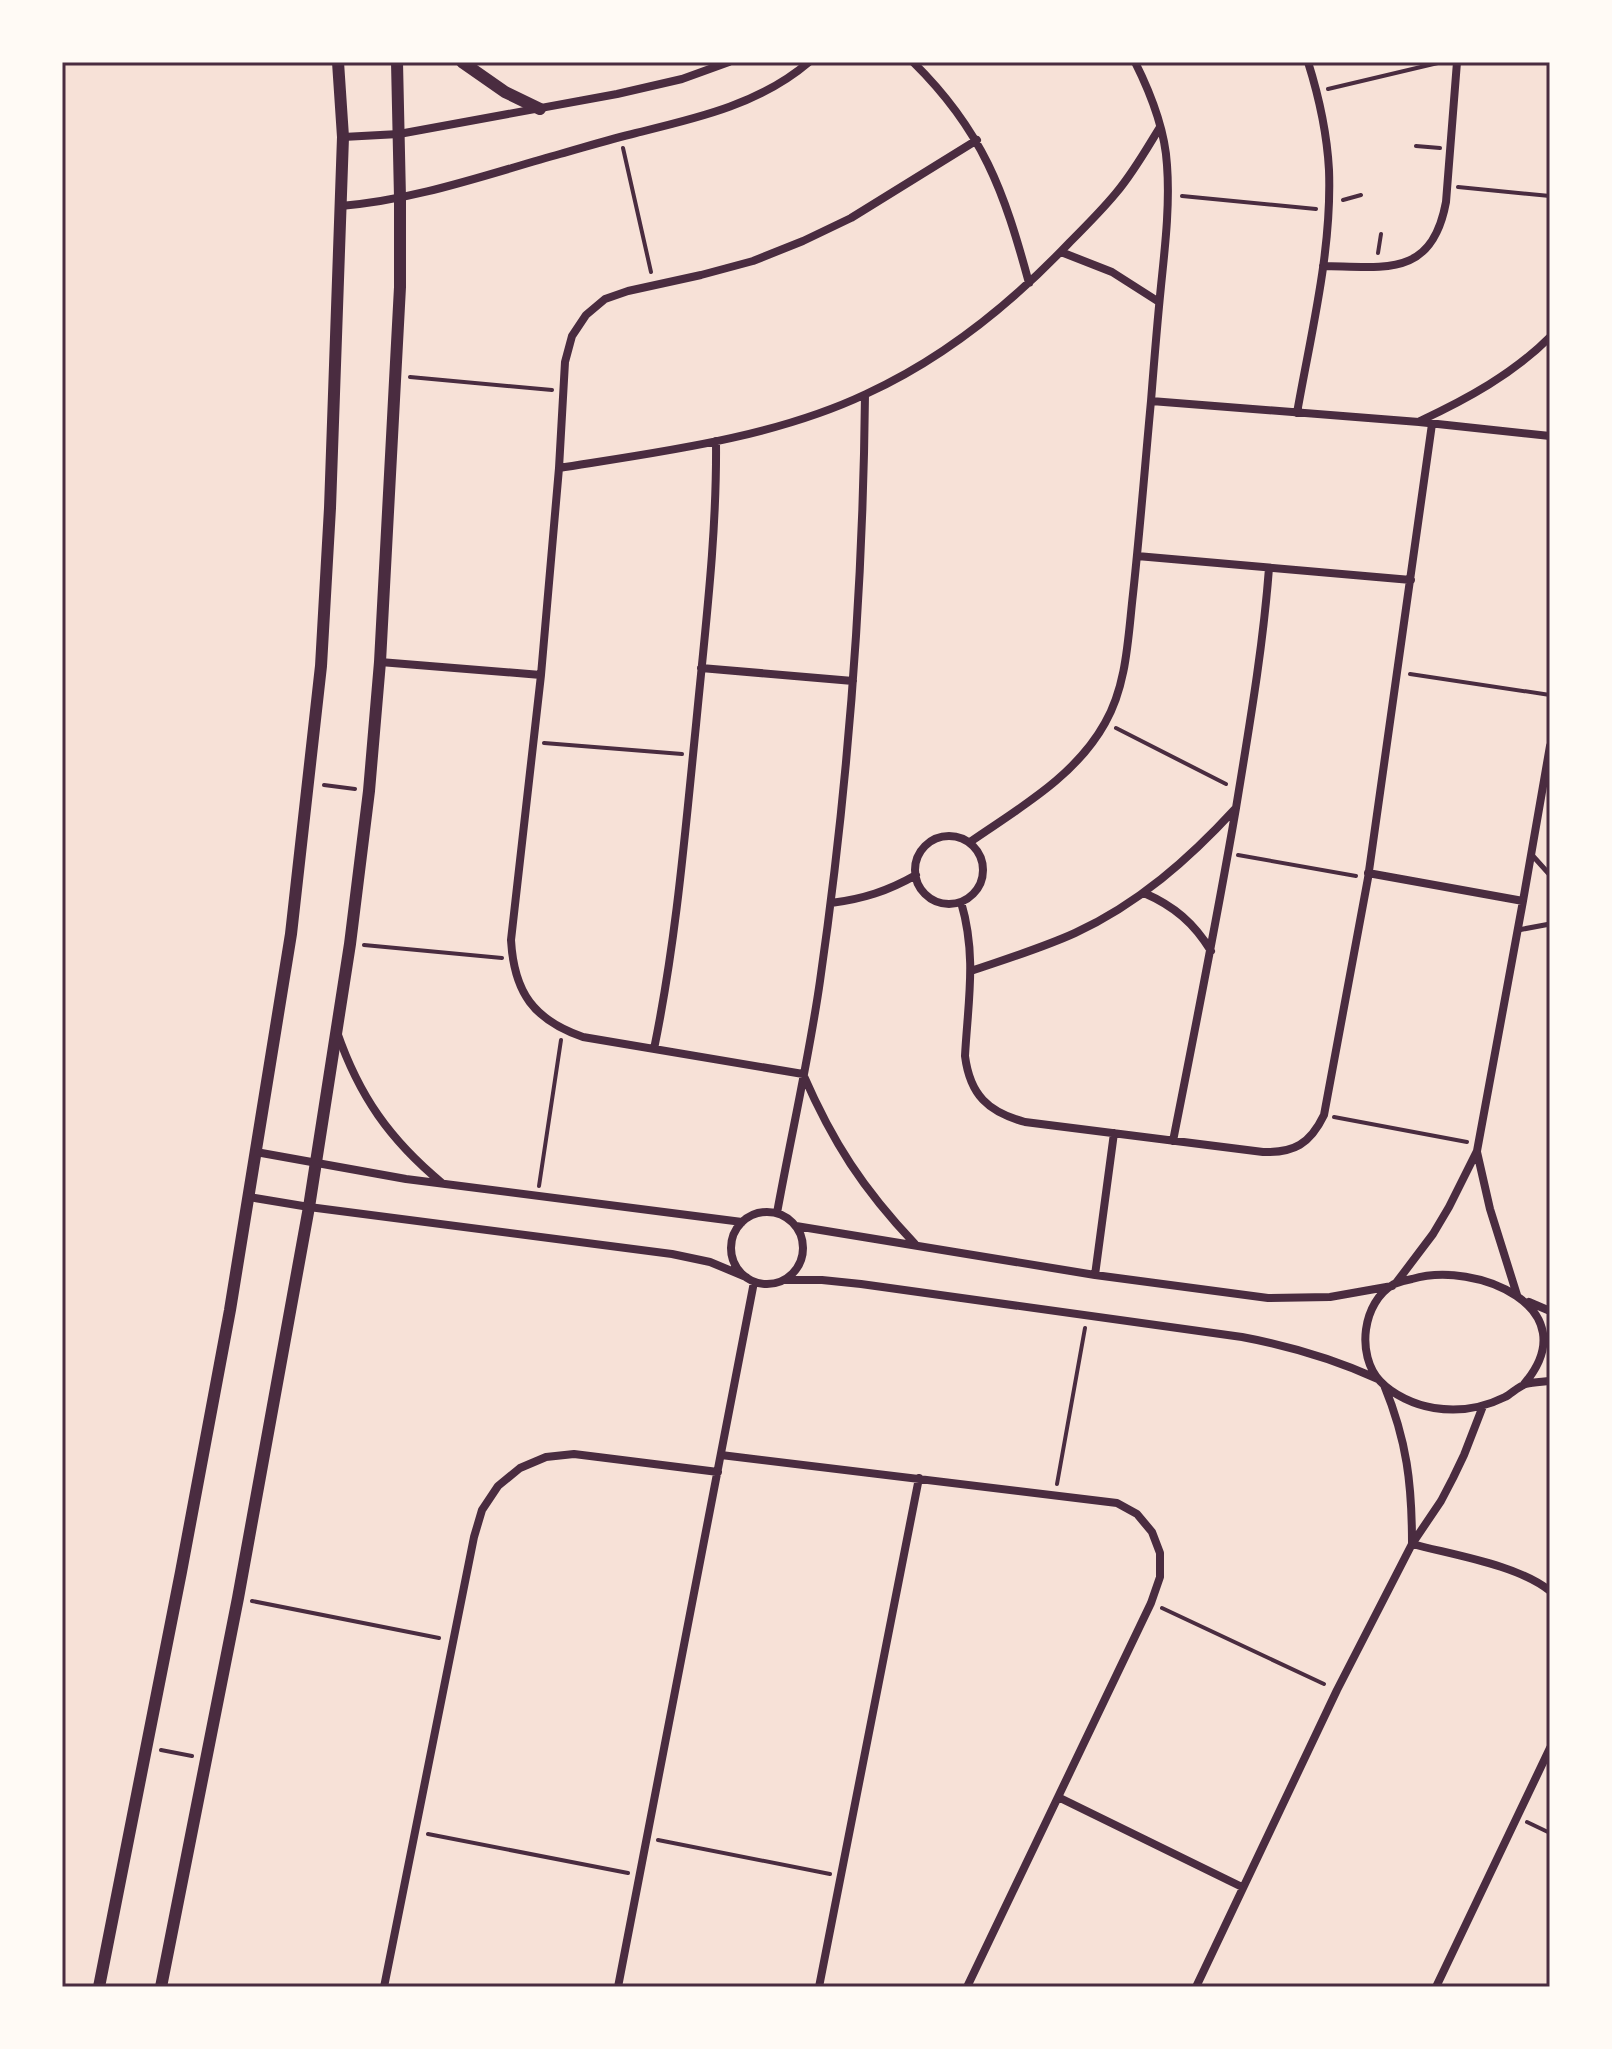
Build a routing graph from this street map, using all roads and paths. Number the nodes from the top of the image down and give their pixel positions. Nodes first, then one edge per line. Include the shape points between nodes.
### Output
1 (338, 62) edge
2 (397, 62) edge
3 (462, 62) edge
4 (729, 62) edge
5 (809, 62) edge
6 (913, 62) edge
7 (1135, 62) edge
8 (1308, 62) edge
9 (1442, 62) edge
10 (1457, 62) edge
11 (1318, 92) junction
12 (540, 109) junction
13 (1161, 127) junction
14 (399, 134) junction
15 (343, 137) junction
16 (621, 137) junction
17 (977, 140) junction
18 (1416, 146) dead end
19 (1450, 149) junction
20 (1448, 186) junction
21 (1167, 195) junction
22 (1550, 196) edge
23 (400, 198) junction
24 (341, 206) junction
25 (1329, 210) junction
26 (1381, 234) dead end
27 (1061, 252) junction
28 (1323, 266) junction
29 (1376, 267) junction
30 (1029, 283) junction
31 (654, 286) junction
32 (1159, 302) junction
33 (1550, 337) edge
34 (396, 376) junction
35 (563, 391) junction
36 (865, 395) junction
37 (1151, 401) junction
38 (1297, 413) junction
39 (1419, 422) junction
40 (1432, 424) junction
41 (1550, 436) edge
42 (716, 441) junction
43 (559, 468) junction
44 (1137, 556) junction
45 (1269, 568) junction
46 (1411, 580) junction
47 (380, 662) junction
48 (701, 668) junction
49 (1397, 672) junction
50 (541, 675) junction
51 (853, 681) junction
52 (1550, 695) edge
53 (1106, 723) junction
54 (534, 742) junction
55 (1550, 746) edge
56 (693, 755) junction
57 (309, 783) junction
58 (369, 791) junction
59 (1239, 791) junction
60 (1235, 809) junction
61 (970, 842) junction
62 (1228, 854) junction
63 (1532, 854) junction
64 (916, 875) junction
65 (1368, 875) junction
66 (1550, 875) edge
67 (1144, 893) junction
68 (1523, 901) junction
69 (961, 902) junction
70 (831, 903) junction
71 (1550, 924) edge
72 (1518, 930) junction
73 (350, 944) junction
74 (1211, 951) junction
75 (512, 959) junction
76 (971, 971) junction
77 (336, 1028) junction
78 (562, 1030) junction
79 (654, 1049) junction
80 (803, 1074) junction
81 (1324, 1115) junction
82 (1114, 1133) junction
83 (1173, 1141) junction
84 (1478, 1148) junction
85 (256, 1152) junction
86 (315, 1163) junction
87 (442, 1183) junction
88 (249, 1197) junction
89 (537, 1197) junction
90 (309, 1207) junction
91 (777, 1213) junction
92 (742, 1222) junction
93 (796, 1226) junction
94 (915, 1244) junction
95 (1095, 1275) junction
96 (750, 1280) junction
97 (784, 1280) junction
98 (1394, 1284) junction
99 (1520, 1297) junction
100 (1550, 1311) edge
101 (1087, 1315) junction
102 (1381, 1381) junction
103 (1550, 1381) edge
104 (1524, 1384) junction
105 (1483, 1406) junction
106 (721, 1455) junction
107 (718, 1472) junction
108 (919, 1478) junction
109 (1056, 1495) junction
110 (1412, 1544) junction
111 (1550, 1591) edge
112 (238, 1598) junction
113 (1151, 1603) junction
114 (453, 1641) junction
115 (1337, 1690) junction
116 (146, 1747) junction
117 (1550, 1748) edge
118 (206, 1759) junction
119 (1058, 1797) junction
120 (1516, 1818) junction
121 (414, 1832) junction
122 (1550, 1833) edge
123 (648, 1838) junction
124 (640, 1876) junction
125 (841, 1876) junction
126 (1242, 1887) junction
127 (99, 1987) edge
128 (161, 1987) edge
129 (384, 1987) edge
130 (618, 1987) edge
131 (819, 1987) edge
132 (967, 1987) edge
133 (1196, 1987) edge
134 (1436, 1987) edge

1 - 15 street
2 - 14 street
3 - 12 street
4 - 12 street via 682,79
5 - 16 street via 734,106
6 - 17 street
7 - 13 street
8 - 11 street
9 - 11 path
10 - 19 street
11 - 25 street
12 - 14 street
13 - 21 street
13 - 27 street via 1116,193
14 - 15 street
14 - 23 street
15 - 24 street
16 - 23 street
16 - 31 path
17 - 30 street via 1005,203
17 - 31 street via 851,218 803,241 753,261
18 - 19 path
19 - 20 street
20 - 22 path
20 - 29 street via 1442,225 1430,245 1413,260
21 - 25 path
21 - 32 street
23 - 24 street
23 - 34 street
24 - 57 street via 330,508
25 - 28 street
26 - 29 path
27 - 30 street
27 - 32 street via 1112,272
28 - 29 street
28 - 38 street
30 - 36 street via 951,347
31 - 35 street via 605,299 586,315 572,336
32 - 37 street
33 - 39 street via 1507,373
34 - 35 path
34 - 47 street
35 - 43 street
36 - 42 street
36 - 51 street
37 - 38 street
37 - 44 street
38 - 39 street
39 - 40 street
40 - 41 street
40 - 46 street
42 - 43 street
42 - 48 street via 714,532
43 - 50 street
44 - 45 street
44 - 53 street via 1121,684
45 - 46 street
45 - 59 street
46 - 49 street
47 - 50 street
47 - 58 street
48 - 51 street
48 - 56 street
49 - 52 path
49 - 65 street
50 - 54 street
51 - 70 street
53 - 59 path
53 - 61 street via 1057,782
54 - 56 path
54 - 75 street
55 - 63 street
56 - 79 street via 674,937
57 - 58 path
57 - 85 street
58 - 73 street
59 - 60 street
60 - 62 street
60 - 67 street via 1177,868
61 - 64 street via 948,835 927,844 916,863
61 - 69 street via 984,869 977,889
62 - 65 path
62 - 74 street
63 - 66 lane
63 - 68 street
64 - 69 street via 927,896 949,904
64 - 70 street via 875,895
65 - 68 street
65 - 81 street
67 - 74 street via 1176,910
67 - 76 street via 1043,947
68 - 72 street
69 - 76 street
70 - 80 street
71 - 72 lane
72 - 84 street
73 - 75 path
73 - 77 street
74 - 83 street
75 - 78 street via 530,1002
76 - 82 street via 965,1056 970,1080 983,1100 995,1111 1025,1122
77 - 86 street
77 - 87 street via 376,1114
78 - 79 street
78 - 89 path
79 - 80 street
80 - 91 street
80 - 94 street via 861,1182
81 - 83 street via 1307,1141 1278,1153
81 - 84 path
82 - 83 street
82 - 95 street
84 - 98 street via 1433,1234
84 - 99 street via 1490,1209
85 - 86 street
85 - 88 street
86 - 87 street
86 - 90 street
87 - 89 street
88 - 90 street
88 - 116 street
89 - 92 street
90 - 96 street via 672,1254 710,1262
90 - 112 street
91 - 92 street via 758,1213
91 - 93 street
92 - 96 street via 733,1237 732,1255
93 - 94 street
93 - 97 street via 803,1243 801,1260
94 - 95 street
95 - 98 street via 1289,1299
96 - 97 street
96 - 106 street
97 - 101 street via 851,1283
98 - 99 street via 1458,1274
98 - 102 street via 1367,1324 1369,1362
99 - 100 street
99 - 104 street via 1534,1310 1543,1341 1542,1356
101 - 102 street via 1270,1342 1325,1357
101 - 109 path
102 - 105 street via 1430,1407
102 - 110 street via 1402,1435
103 - 104 street
104 - 105 street
105 - 110 street via 1441,1501
106 - 107 street
106 - 108 street
107 - 114 street via 574,1454 546,1457 520,1468 498,1486 482,1510
107 - 123 street
108 - 109 street
108 - 125 street
109 - 113 street via 1117,1503 1137,1514 1160,1553 1160,1577
110 - 111 street via 1508,1570
110 - 115 street
112 - 114 path
112 - 118 street
113 - 115 path
113 - 119 street
114 - 121 street
115 - 126 street
116 - 118 path
116 - 127 street
117 - 120 street
118 - 128 street
119 - 126 street
119 - 132 street
120 - 122 path
120 - 134 street
121 - 124 path
121 - 129 street
123 - 124 street
123 - 125 path
124 - 130 street
125 - 131 street
126 - 133 street

